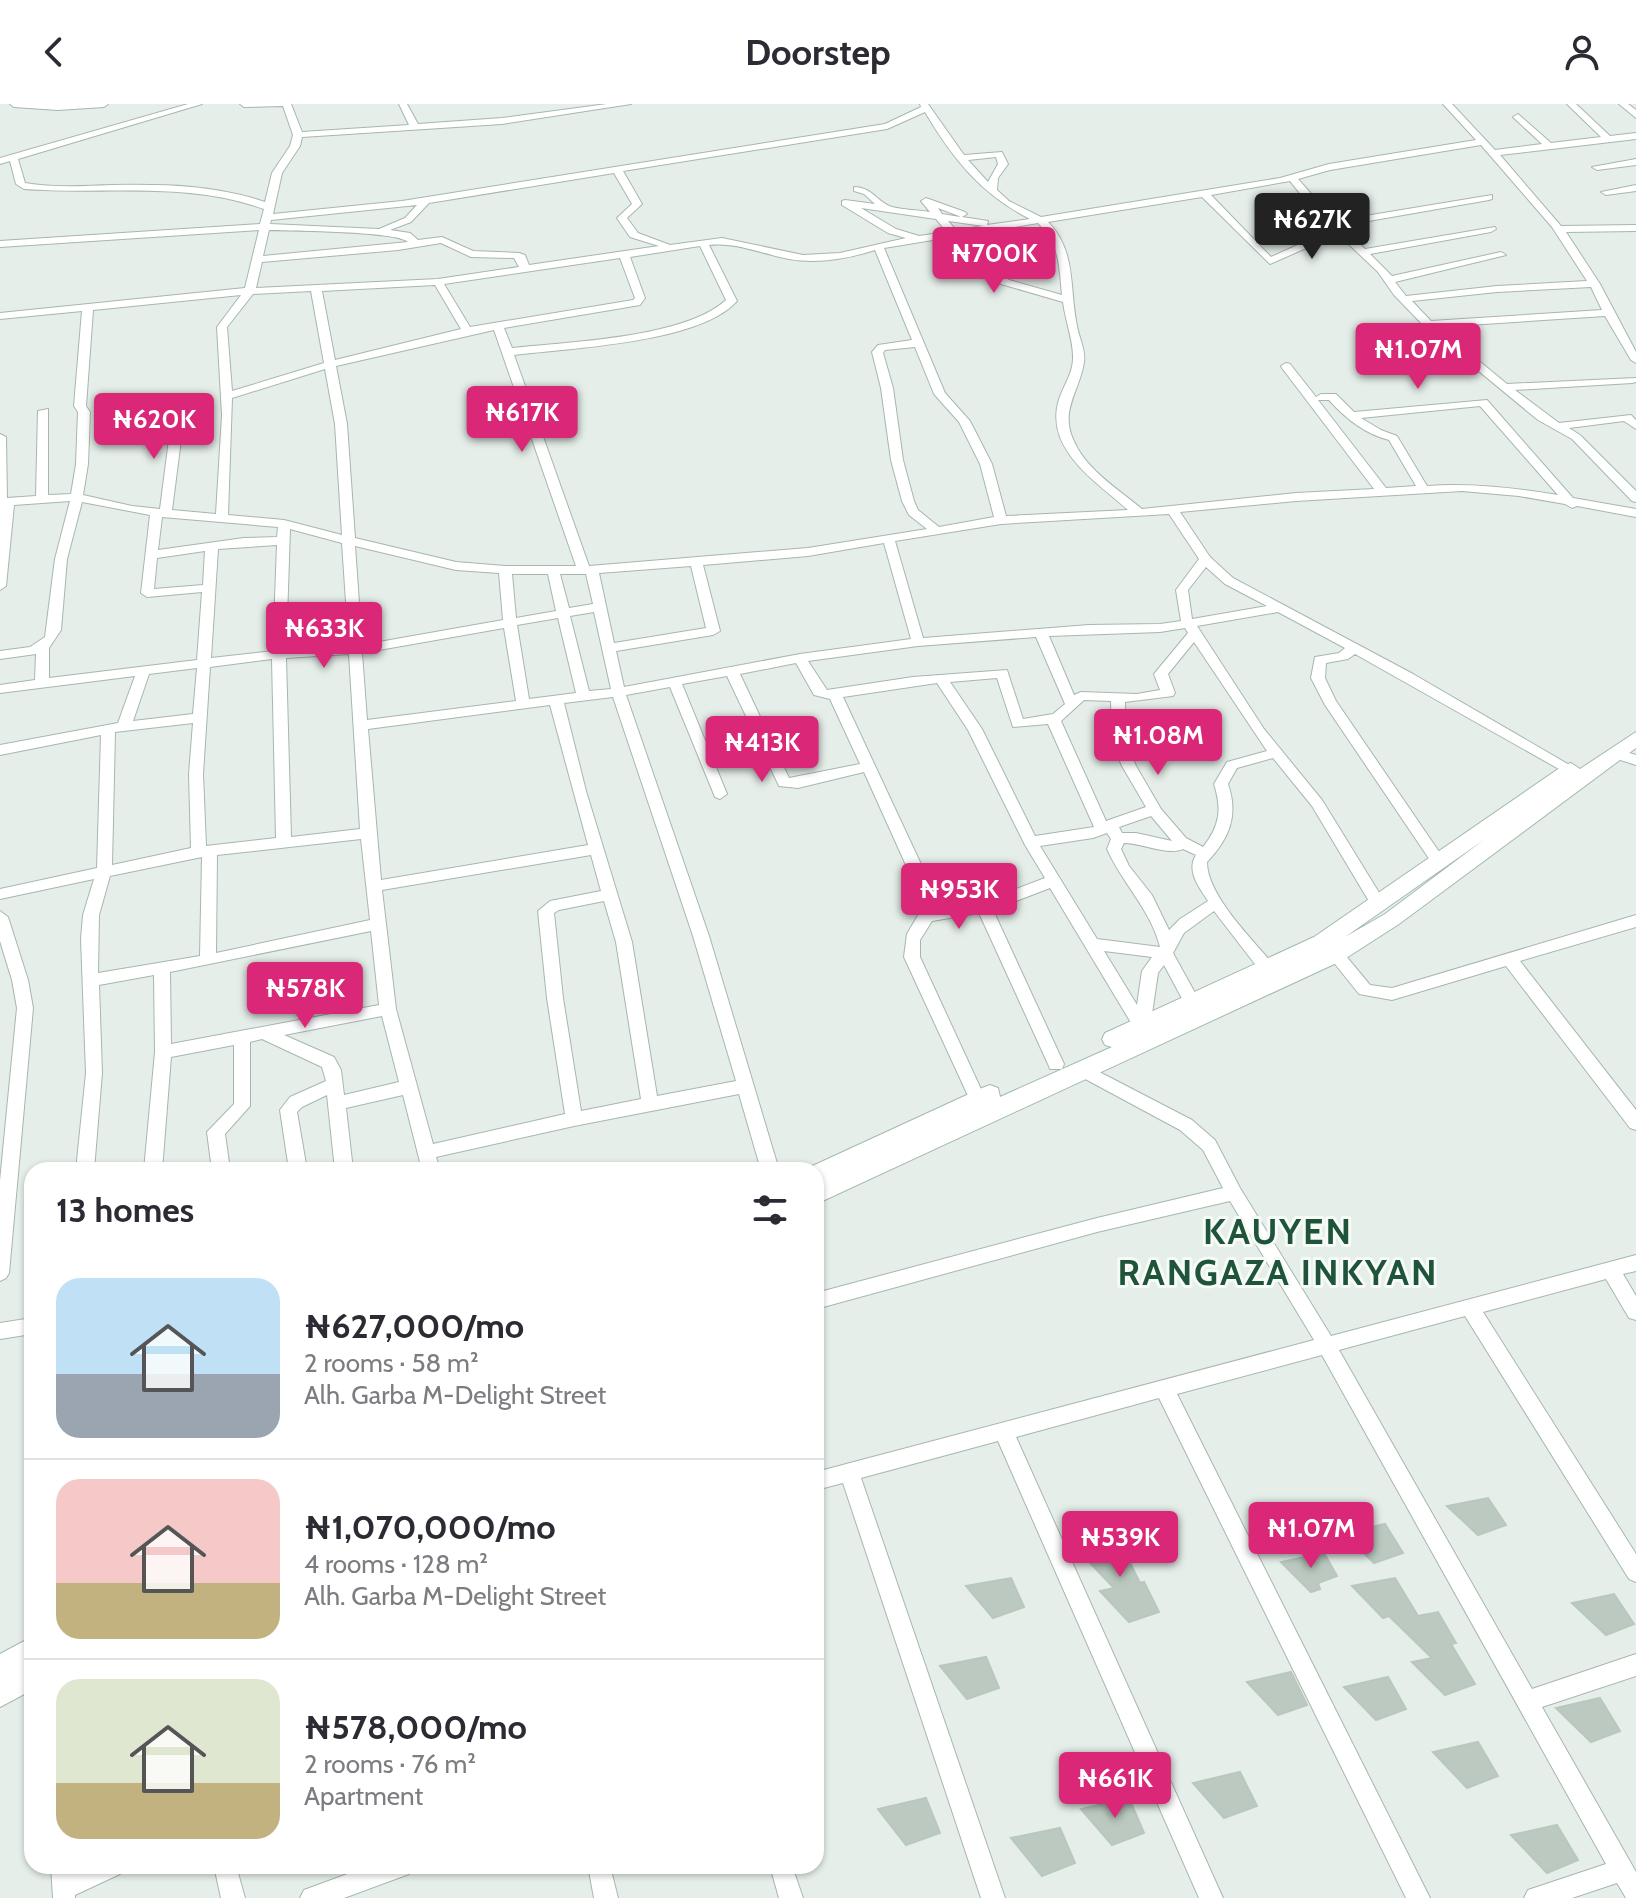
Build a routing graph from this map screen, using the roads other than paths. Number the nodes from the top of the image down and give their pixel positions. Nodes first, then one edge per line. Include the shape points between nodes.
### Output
1 (14, 104) edge
2 (104, 104) edge
3 (198, 104) edge
4 (244, 104) edge
5 (281, 104) edge
6 (287, 104) edge
7 (403, 104) edge
8 (627, 104) edge
9 (1447, 104) edge
10 (1571, 104) edge
11 (1623, 104) edge
12 (603, 106) edge
13 (926, 106) edge
14 (1636, 115) edge
15 (1518, 117) dead end
16 (415, 128) junction
17 (298, 135) junction
18 (1636, 136) edge
19 (1608, 139) junction
20 (1482, 142) junction
21 (1549, 146) junction
22 (1492, 153) junction
23 (13, 157) junction
24 (962, 158) junction
25 (0, 161) edge
26 (1636, 162) edge
27 (1597, 167) dead end
28 (617, 170) junction
29 (1293, 179) junction
30 (1636, 188) edge
31 (857, 189) dead end
32 (992, 192) junction
33 (1606, 192) dead end
34 (1204, 193) junction
35 (1489, 197) dead end
36 (427, 199) junction
37 (887, 210) junction
38 (267, 217) junction
39 (942, 218) junction
40 (1042, 221) junction
41 (986, 223) junction
42 (1007, 226) junction
43 (1336, 227) junction
44 (1636, 228) edge
45 (1491, 229) dead end
46 (1557, 229) junction
47 (366, 230) junction
48 (892, 231) junction
49 (956, 234) junction
50 (922, 239) junction
51 (703, 242) junction
52 (0, 244) edge
53 (413, 244) junction
54 (882, 245) junction
55 (1363, 252) junction
56 (624, 254) junction
57 (1501, 255) dead end
58 (258, 259) junction
59 (525, 270) junction
60 (1389, 280) junction
61 (438, 282) junction
62 (1595, 284) junction
63 (316, 289) junction
64 (250, 291) junction
65 (1404, 299) junction
66 (1068, 300) junction
67 (88, 307) junction
68 (1610, 313) junction
69 (0, 316) edge
70 (1428, 324) junction
71 (498, 325) junction
72 (467, 331) junction
73 (919, 343) junction
74 (507, 352) junction
75 (1636, 360) edge
76 (328, 365) junction
77 (1286, 366) dead end
78 (1632, 380) dead end
79 (1508, 387) junction
80 (226, 396) junction
81 (1321, 397) dead end
82 (170, 398) dead end
83 (44, 411) dead end
84 (1356, 415) junction
85 (1561, 426) junction
86 (1636, 426) edge
87 (0, 437) edge
88 (1424, 490) junction
89 (1383, 492) junction
90 (77, 497) junction
91 (1636, 498) edge
92 (42, 499) junction
93 (3, 502) edge
94 (1572, 504) junction
95 (1172, 509) junction
96 (161, 513) junction
97 (1139, 513) junction
98 (1636, 513) edge
99 (222, 518) junction
100 (1001, 520) junction
101 (284, 524) junction
102 (935, 529) junction
103 (888, 537) junction
104 (349, 538) junction
105 (283, 541) junction
106 (212, 547) junction
107 (150, 555) junction
108 (1205, 559) junction
109 (696, 562) junction
110 (505, 570) junction
111 (553, 570) junction
112 (588, 570) junction
113 (0, 586) edge
114 (210, 588) junction
115 (599, 607) junction
116 (1280, 608) junction
117 (563, 614) junction
118 (510, 623) junction
119 (1192, 628) junction
120 (1041, 633) junction
121 (918, 642) junction
122 (43, 648) junction
123 (607, 648) junction
124 (1354, 648) junction
125 (354, 650) junction
126 (279, 654) junction
127 (0, 655) edge
128 (800, 658) junction
129 (206, 663) junction
130 (144, 670) junction
131 (731, 670) junction
132 (940, 678) junction
133 (674, 681) junction
134 (42, 683) junction
135 (0, 689) edge
136 (618, 692) junction
137 (835, 695) junction
138 (583, 696) junction
139 (1118, 696) junction
140 (556, 700) junction
141 (523, 705) junction
142 (1072, 705) junction
143 (200, 718) junction
144 (1053, 719) junction
145 (1636, 721) edge
146 (361, 725) junction
147 (116, 727) junction
148 (1636, 738) edge
149 (0, 750) edge
150 (1276, 753) junction
151 (1626, 757) edge
152 (866, 767) junction
153 (1571, 770) junction
154 (720, 794) dead end
155 (1154, 809) junction
156 (1111, 831) junction
157 (368, 833) junction
158 (1031, 842) junction
159 (1181, 842) junction
160 (284, 844) junction
161 (596, 849) junction
162 (205, 851) junction
163 (1206, 854) junction
164 (1439, 862) junction
165 (104, 871) junction
166 (1053, 881) junction
167 (374, 886) junction
168 (0, 894) edge
169 (610, 895) junction
170 (1217, 903) junction
171 (1378, 904) junction
172 (984, 907) junction
173 (928, 916) junction
174 (0, 917) edge
175 (1636, 921) edge
176 (379, 924) junction
177 (1090, 944) junction
178 (1166, 948) junction
179 (1335, 954) junction
180 (1509, 958) junction
181 (208, 960) junction
182 (1267, 968) junction
183 (162, 969) junction
184 (92, 980) junction
185 (1192, 1002) junction
186 (388, 1009) junction
187 (1142, 1027) junction
188 (265, 1034) junction
189 (242, 1038) junction
190 (163, 1052) junction
191 (1056, 1064) junction
192 (1082, 1069) junction
193 (745, 1086) junction
194 (408, 1087) junction
195 (336, 1094) junction
196 (978, 1100) junction
197 (650, 1105) junction
198 (574, 1119) junction
199 (1636, 1123) edge
200 (426, 1152) junction
201 (86, 1162) edge
202 (154, 1162) edge
203 (220, 1162) edge
204 (297, 1162) edge
205 (343, 1162) edge
206 (429, 1162) edge
207 (768, 1162) edge
208 (824, 1171) edge
209 (824, 1190) edge
210 (1234, 1193) junction
211 (1636, 1263) edge
212 (1610, 1270) junction
213 (0, 1273) edge
214 (824, 1299) edge
215 (1470, 1308) junction
216 (1636, 1312) edge
217 (24, 1327) edge
218 (0, 1331) edge
219 (1327, 1346) junction
220 (1165, 1390) junction
221 (1004, 1432) junction
222 (849, 1471) junction
223 (824, 1479) edge
224 (1636, 1572) edge
225 (24, 1656) edge
226 (1636, 1665) edge
227 (0, 1670) edge
228 (24, 1678) edge
229 (0, 1692) edge
230 (1527, 1701) junction
231 (1623, 1870) junction
232 (90, 1874) edge
233 (227, 1874) edge
234 (379, 1874) edge
235 (601, 1874) edge
236 (784, 1874) edge
237 (63, 1884) edge
238 (1636, 1894) edge
239 (233, 1898) edge
240 (312, 1898) edge
241 (606, 1898) edge
242 (791, 1898) edge
243 (993, 1898) edge
244 (1211, 1898) edge
245 (1418, 1898) edge
246 (1536, 1898) edge

1 - 2 street
3 - 23 street
4 - 5 street
6 - 17 street
7 - 16 street
8 - 12 street
9 - 20 street
10 - 19 street
11 - 14 street
12 - 16 street
13 - 24 street
13 - 28 street via 887,126
15 - 21 street
16 - 17 street
17 - 38 street via 277,173
18 - 19 street
19 - 21 street
20 - 22 street
20 - 29 street via 1329,167
21 - 22 street
22 - 46 street
23 - 25 street
23 - 38 street via 24,186 204,189 240,196
24 - 32 street
24 - 32 street via 999,154 1003,164 993,178
26 - 27 street
28 - 36 street
28 - 51 street via 637,204 622,218 634,235 669,245
29 - 34 street
29 - 43 street
30 - 33 street
31 - 37 street
32 - 40 street
34 - 40 street
34 - 43 street via 1270,261
35 - 43 street
36 - 38 street
36 - 47 street via 408,220 392,228
37 - 39 street
37 - 48 street via 845,203
38 - 47 street
38 - 52 street
38 - 58 street
39 - 41 street
39 - 41 street via 926,201
39 - 49 street
40 - 42 street
40 - 66 street via 1059,241
41 - 42 street
42 - 49 street
43 - 55 street
44 - 46 street
45 - 55 street
46 - 62 street
47 - 53 street via 406,235
48 - 50 street
48 - 54 street
49 - 50 street
49 - 66 street via 982,267 1005,282
50 - 54 street
51 - 54 street via 743,243 818,260
51 - 56 street
51 - 74 street via 732,301 729,308 689,325
53 - 58 street
53 - 59 street via 442,240 471,254 515,255
54 - 73 street
55 - 60 street
56 - 59 street
56 - 71 street via 640,298 636,303
57 - 60 street
58 - 64 street
59 - 61 street
60 - 65 street
61 - 63 street
61 - 72 street
62 - 65 street
62 - 68 street
63 - 64 street
63 - 76 street
64 - 67 street
64 - 80 street via 222,327
65 - 70 street
66 - 97 street via 1079,367 1063,403 1063,431 1077,457
67 - 69 street
67 - 90 street
68 - 70 street
68 - 75 street
70 - 79 street
71 - 72 street
71 - 74 street
72 - 76 street
73 - 100 street via 940,394 964,421 986,464
73 - 102 street via 877,352 908,501 917,517
74 - 112 street
76 - 80 street
76 - 104 street via 341,424
77 - 89 street
78 - 79 street
79 - 85 street via 1542,418
80 - 99 street
81 - 84 street via 1332,396 1346,413
82 - 96 street via 175,401 177,424
83 - 92 street
84 - 88 street via 1376,436 1393,438
84 - 94 street via 1483,402
85 - 86 street via 1627,417
85 - 91 street
87 - 93 street
88 - 89 street
88 - 94 street via 1490,489
89 - 95 street
90 - 92 street
90 - 96 street
90 - 122 street via 61,559 52,639
92 - 93 street
93 - 113 street
94 - 98 street
95 - 97 street
95 - 108 street
96 - 99 street
96 - 107 street
97 - 100 street
99 - 101 street
100 - 102 street
101 - 104 street
101 - 105 street
102 - 103 street
103 - 109 street via 808,552
103 - 121 street
104 - 110 street via 456,566
104 - 125 street
105 - 106 street
105 - 126 street
106 - 107 street
106 - 114 street
107 - 114 street via 147,593
108 - 116 street via 1229,581
108 - 119 street via 1182,590
109 - 112 street
109 - 123 street via 713,631
110 - 111 street
110 - 118 street
111 - 112 street
111 - 117 street
112 - 115 street
114 - 129 street
115 - 117 street
115 - 123 street
116 - 119 street
116 - 124 street
117 - 118 street
117 - 138 street
118 - 125 street
118 - 141 street
119 - 120 street
119 - 139 street via 1161,674 1168,693
119 - 150 street
120 - 121 street
120 - 142 street
121 - 128 street
122 - 127 street
122 - 134 street
123 - 136 street
124 - 153 street
124 - 164 street via 1320,660 1318,678
125 - 126 street
125 - 146 street
126 - 129 street
126 - 160 street
128 - 131 street
128 - 137 street via 819,692
129 - 130 street
129 - 143 street
130 - 134 street
130 - 147 street
131 - 133 street
131 - 152 street via 784,783
132 - 137 street
132 - 144 street via 1002,673 1018,724
132 - 158 street via 975,729
133 - 136 street
133 - 154 street
134 - 135 street
136 - 138 street
136 - 193 street via 701,936
137 - 152 street
138 - 140 street
139 - 142 street via 1081,696
139 - 155 street via 1119,742
140 - 141 street
140 - 161 street
141 - 146 street
142 - 144 street
143 - 147 street
143 - 162 street via 196,774
144 - 156 street
145 - 153 main road
146 - 157 street
147 - 149 street
147 - 165 street
148 - 151 main road
150 - 163 street via 1232,765 1221,784 1229,807 1221,835
150 - 171 street via 1317,803
151 - 179 main road
152 - 173 street via 924,884 932,905
153 - 164 main road
155 - 156 street
155 - 159 street
156 - 158 street
156 - 159 street via 1176,847
156 - 178 street via 1114,849 1147,899
157 - 160 street
157 - 167 street
158 - 166 street
159 - 163 street
160 - 162 street
161 - 167 street
161 - 169 street
162 - 165 street
162 - 181 street
163 - 170 street via 1199,871
164 - 171 main road
165 - 168 street
165 - 184 street via 91,915
166 - 172 street
166 - 177 street
167 - 176 street
169 - 197 street via 624,942
169 - 198 street via 546,911
170 - 178 street via 1189,919
170 - 182 street
171 - 182 main road via 1322,943
172 - 173 street
172 - 191 street
173 - 196 street via 916,928 912,957
174 - 213 street via 25,1008
175 - 180 street
176 - 181 street
176 - 186 street
177 - 178 street
177 - 187 street
178 - 185 street
178 - 187 street via 1150,971
179 - 180 street via 1365,990 1376,994 1392,994
179 - 192 main road
180 - 199 street
181 - 183 street
182 - 185 main road
183 - 184 street
183 - 190 street
184 - 201 street via 94,1073
185 - 187 main road
186 - 188 street
186 - 194 street
187 - 191 main road
188 - 189 street
188 - 195 street via 328,1062
189 - 190 street
189 - 203 street via 242,1106 216,1132
190 - 202 street
191 - 196 main road
192 - 209 main road
192 - 210 street via 1199,1134
193 - 197 street
193 - 207 street
194 - 195 street
194 - 200 street
195 - 204 street via 296,1102 288,1110
195 - 205 street
196 - 208 main road
197 - 198 street
198 - 200 street
200 - 206 street
210 - 214 street
210 - 219 street
211 - 212 street
212 - 215 street
212 - 216 street
215 - 219 street
215 - 224 street
217 - 218 street
219 - 220 street
219 - 230 street
220 - 221 street
220 - 245 street
221 - 222 street
221 - 244 street
222 - 223 street
222 - 243 street
225 - 227 main road
226 - 230 street
228 - 229 main road
230 - 231 street
231 - 238 street
231 - 246 street
232 - 237 street
233 - 239 street
234 - 240 street
235 - 241 street
236 - 242 street

